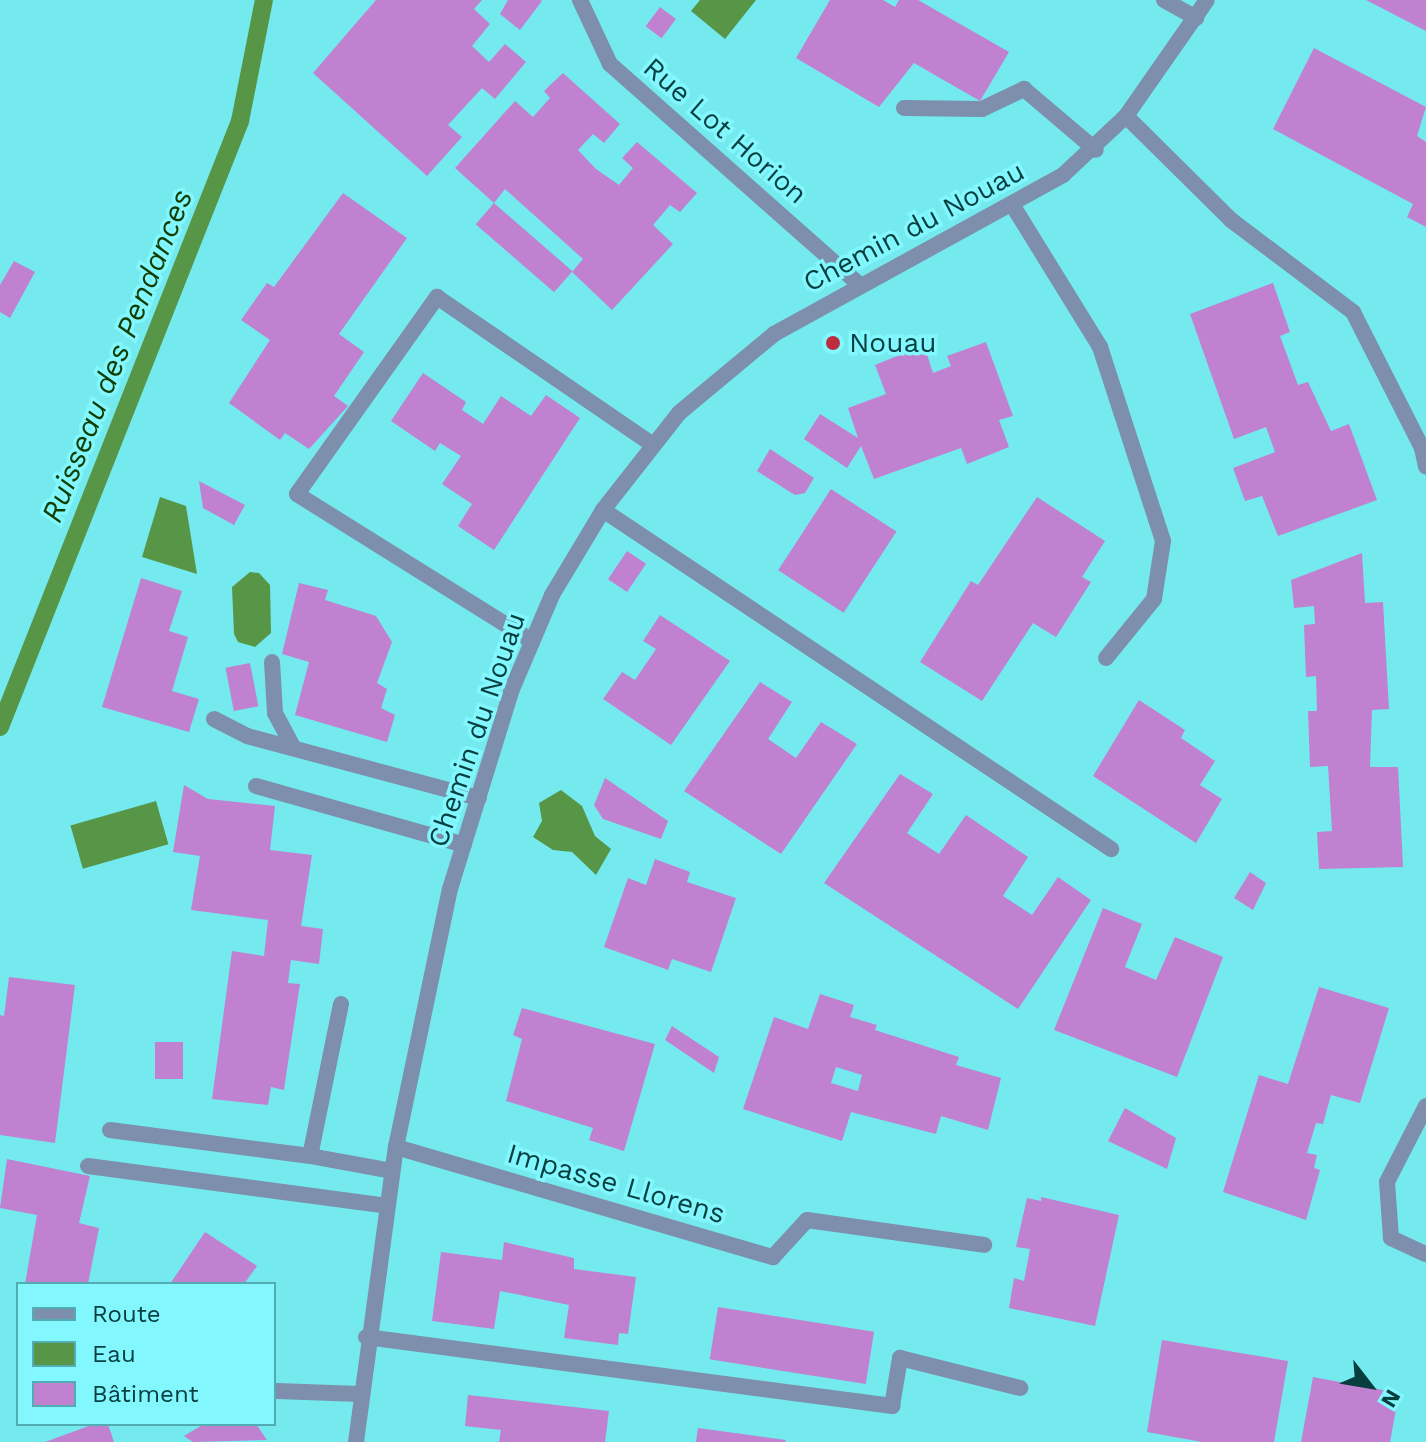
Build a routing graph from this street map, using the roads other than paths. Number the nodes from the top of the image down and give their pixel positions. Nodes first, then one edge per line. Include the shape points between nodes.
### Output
1 (580, 0) edge
2 (1164, 0) edge
3 (1207, 0) edge
4 (1196, 18) junction
5 (904, 108) dead end
6 (1126, 116) junction
7 (1096, 150) junction
8 (1013, 206) junction
9 (860, 285) junction
10 (652, 444) junction
11 (1426, 467) edge
12 (603, 510) junction
13 (532, 641) junction
14 (1106, 658) dead end
15 (272, 662) dead end
16 (214, 719) dead end
17 (294, 748) junction
18 (256, 786) dead end
19 (479, 798) junction
20 (464, 845) junction
21 (1111, 849) dead end
22 (341, 1004) dead end
23 (1426, 1106) edge
24 (110, 1130) dead end
25 (396, 1147) junction
26 (310, 1156) junction
27 (88, 1166) dead end
28 (392, 1171) junction
29 (387, 1206) junction
30 (984, 1245) dead end
31 (1426, 1254) edge
32 (366, 1337) junction
33 (1020, 1388) dead end
34 (277, 1391) dead end
35 (360, 1394) junction
36 (353, 1441) edge

1 - 9 street, Rue Lot Horion via 610,64
2 - 4 street
3 - 4 street, Chemin du Nouau
4 - 6 street, Chemin du Nouau
5 - 7 street via 982,109 1024,89
6 - 7 street, Chemin du Nouau
6 - 11 street via 1231,220 1353,312 1422,448
7 - 8 street, Chemin du Nouau
8 - 9 street, Chemin du Nouau
8 - 14 street via 1100,347 1163,541 1154,599
9 - 10 street, Chemin du Nouau via 774,334 679,413
10 - 12 street, Chemin du Nouau
10 - 13 street via 437,297 297,494
12 - 13 street, Chemin du Nouau via 552,595
12 - 21 street
13 - 19 street, Chemin du Nouau
15 - 17 street via 275,713
16 - 17 street via 247,736
17 - 19 street
18 - 20 street
19 - 20 street, Chemin du Nouau
20 - 25 street, Chemin du Nouau
22 - 26 street
23 - 31 street via 1387,1182 1391,1238
24 - 26 street
25 - 28 street, Chemin du Nouau
25 - 30 street, Impasse Llorens via 773,1257 807,1220
26 - 28 street
27 - 29 street
28 - 29 street, Chemin du Nouau
29 - 32 street, Chemin du Nouau
32 - 33 street via 892,1406 900,1358
32 - 35 street, Chemin du Nouau
34 - 35 street
35 - 36 street, Chemin du Nouau

